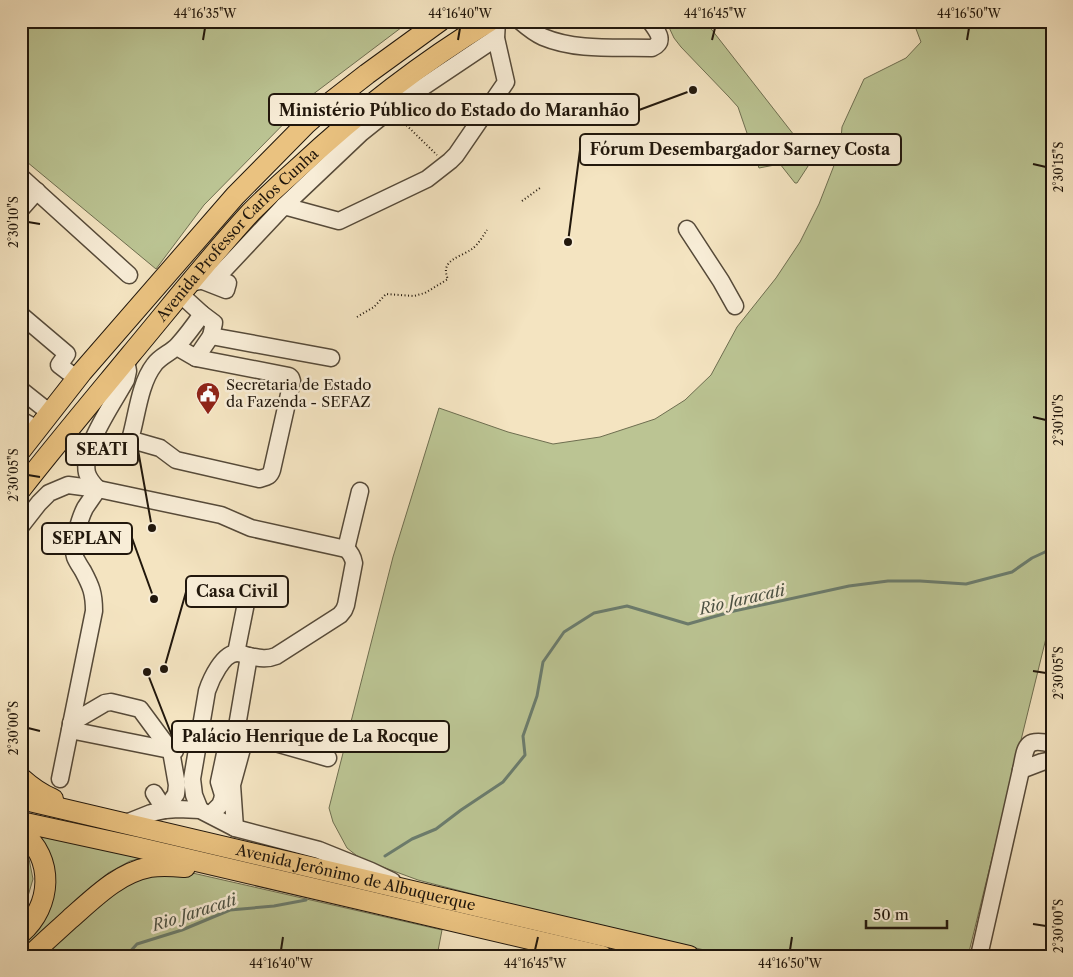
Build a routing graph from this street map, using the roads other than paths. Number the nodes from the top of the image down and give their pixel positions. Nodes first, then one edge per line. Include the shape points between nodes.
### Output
1 (440, 21) edge
2 (497, 21) edge
3 (520, 21) edge
4 (650, 21) edge
5 (493, 30) edge
6 (306, 124) junction
7 (21, 177) edge
8 (37, 191) junction
9 (234, 196) junction
10 (277, 200) junction
11 (21, 209) edge
12 (687, 230) dead end
13 (129, 275) dead end
14 (193, 283) junction
15 (227, 287) dead end
16 (735, 306) dead end
17 (202, 314) junction
18 (21, 315) edge
19 (211, 336) junction
20 (177, 347) junction
21 (196, 358) junction
22 (331, 358) dead end
23 (126, 360) junction
24 (81, 372) junction
25 (21, 390) edge
26 (50, 412) junction
27 (29, 425) edge
28 (21, 450) edge
29 (21, 489) edge
30 (98, 489) junction
31 (360, 490) dead end
32 (21, 526) edge
33 (346, 549) junction
34 (247, 598) dead end
35 (242, 654) junction
36 (71, 727) junction
37 (237, 732) junction
38 (1052, 744) edge
39 (171, 751) junction
40 (195, 755) junction
41 (328, 758) dead end
42 (1052, 760) edge
43 (1021, 770) junction
44 (21, 778) edge
45 (60, 779) dead end
46 (154, 793) dead end
47 (21, 799) edge
48 (165, 810) junction
49 (206, 812) junction
50 (93, 815) junction
51 (21, 822) edge
52 (126, 823) junction
53 (236, 828) junction
54 (21, 832) edge
55 (254, 874) junction
56 (417, 892) junction
57 (21, 933) edge
58 (544, 949) edge
59 (30, 956) edge
60 (602, 956) edge
61 (689, 956) edge
62 (979, 956) edge

1 - 6 main road, Avenida Professor Carlos Cunha
2 - 5 lane
3 - 4 lane via 542,36 564,43 652,48 660,38
5 - 10 main road, Avenida Professor Carlos Cunha via 431,60 369,105 324,144
5 - 10 lane via 506,82 456,155 435,174 340,222
6 - 9 main road, Avenida Professor Carlos Cunha
6 - 10 main road via 299,140 262,176 262,185
7 - 8 lane
8 - 11 lane
8 - 13 lane
9 - 14 main road via 244,205 243,213 205,256
9 - 24 main road, Avenida Professor Carlos Cunha
10 - 14 main road, Avenida Professor Carlos Cunha via 252,212
12 - 16 lane
14 - 15 lane
14 - 17 lane
14 - 23 main road, Avenida Professor Carlos Cunha
17 - 19 lane via 214,323
17 - 20 lane
18 - 24 lane via 63,360
19 - 21 lane
19 - 22 lane
20 - 21 lane
20 - 21 lane via 163,356 150,371 142,390 132,440 160,448 176,460 259,479 270,475 291,378
23 - 29 main road, Avenida Professor Carlos Cunha
23 - 30 lane via 126,380 96,432 86,464 90,481
24 - 26 main road, Avenida Professor Carlos Cunha
25 - 26 lane
26 - 27 main road, Avenida Professor Carlos Cunha
27 - 28 main road, Avenida Professor Carlos Cunha
30 - 32 lane via 68,485 59,488 39,503
30 - 33 lane via 221,515 251,528
30 - 36 lane via 85,508 74,550 75,558 90,582 94,611
31 - 33 lane
33 - 35 lane via 354,563 346,605 340,615 276,656 262,659
34 - 35 lane
35 - 37 lane
35 - 40 lane via 229,655 224,659 210,680
36 - 39 lane
36 - 39 lane via 105,703 137,707
36 - 45 lane
37 - 41 lane
37 - 49 lane via 219,782 222,800
37 - 53 lane via 232,785
38 - 43 lane via 1030,743 1026,747
39 - 40 lane
39 - 48 lane via 177,785 176,794
40 - 49 lane via 194,795
42 - 43 lane
43 - 62 lane
44 - 50 main road via 43,795
46 - 48 lane
47 - 50 main road, Avenida Jerônimo de Albuquerque
48 - 49 lane
48 - 52 lane
49 - 53 lane
50 - 52 main road, Avenida Jerônimo de Albuquerque
51 - 55 main road, Avenida Jerônimo de Albuquerque
52 - 56 main road, Avenida Jerônimo de Albuquerque
53 - 56 lane via 318,850
54 - 57 main road via 40,855 45,877 39,911
55 - 58 main road, Avenida Jerônimo de Albuquerque
55 - 59 main road via 172,866 138,871 96,896
56 - 61 main road, Avenida Jerônimo de Albuquerque
58 - 60 main road, Avenida Jerônimo de Albuquerque

